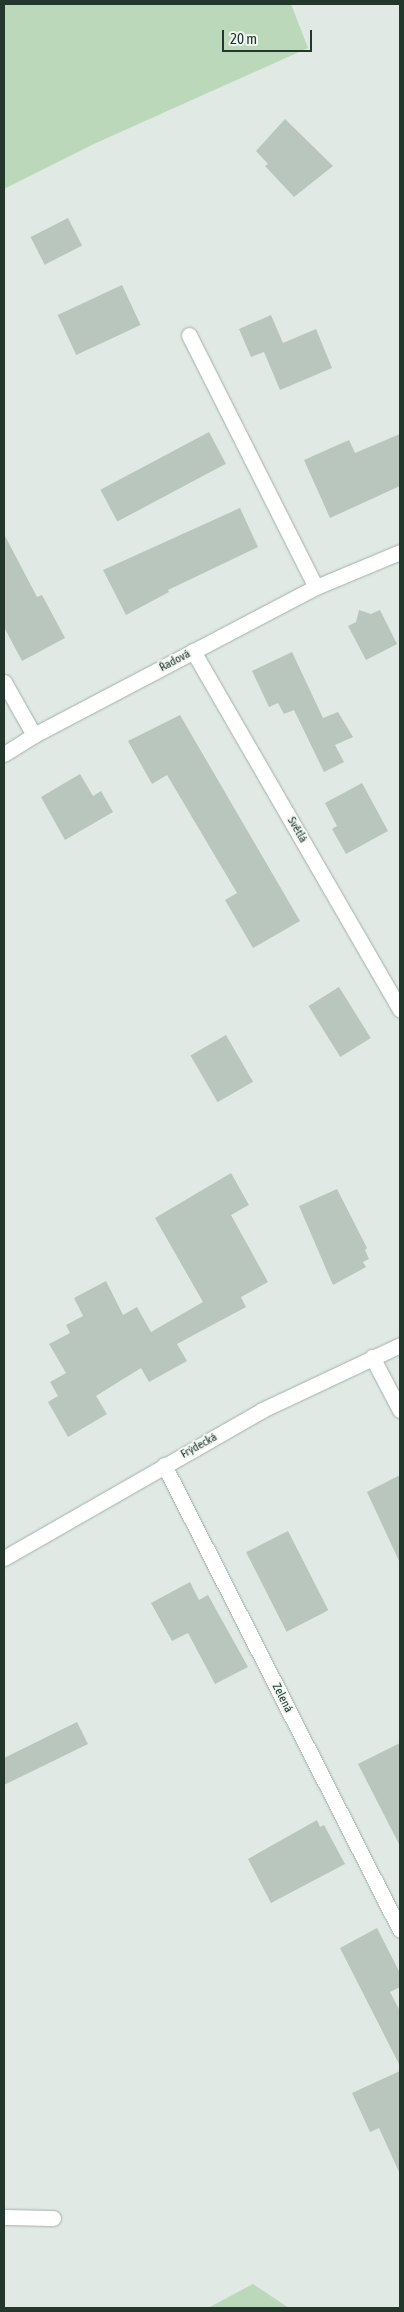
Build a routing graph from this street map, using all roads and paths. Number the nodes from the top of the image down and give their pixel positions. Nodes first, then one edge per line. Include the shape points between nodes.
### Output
1 (189, 335) dead end
2 (400, 552) edge
3 (316, 588) junction
4 (193, 651) junction
5 (4, 682) edge
6 (34, 735) junction
7 (4, 754) edge
8 (400, 1010) edge
9 (400, 1346) edge
10 (372, 1356) junction
11 (400, 1410) edge
12 (164, 1466) junction
13 (4, 1558) edge
14 (400, 1930) edge
15 (4, 2217) edge
16 (52, 2218) dead end

1 - 3 street
2 - 3 street, Řadová
3 - 4 street, Řadová
4 - 6 street, Řadová
4 - 8 street, Světlá
5 - 6 street
6 - 7 street, Řadová
9 - 10 street, Frýdecká
10 - 11 street
10 - 12 street, Frýdecká via 262,1410
12 - 13 street, Frýdecká
12 - 14 street, Zelená
15 - 16 street

